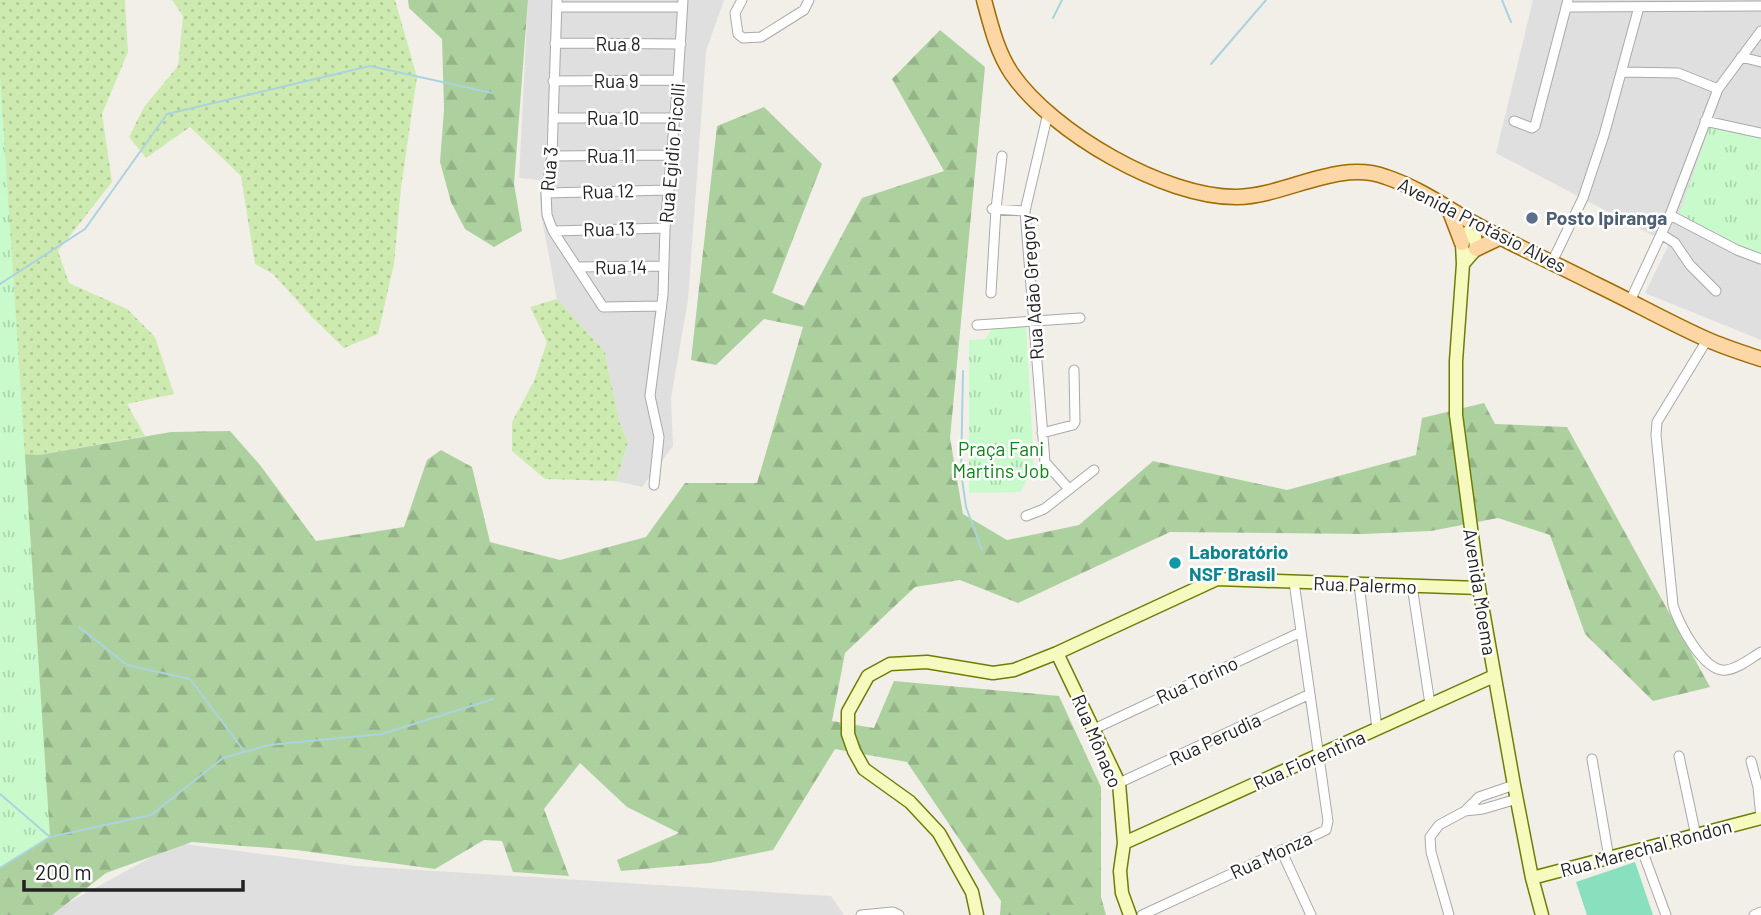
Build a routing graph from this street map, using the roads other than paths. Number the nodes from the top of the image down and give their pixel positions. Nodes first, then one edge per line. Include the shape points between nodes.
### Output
1 (742, 0) edge
2 (809, 0) edge
3 (984, 0) edge
4 (557, 3) edge
5 (683, 4) edge
6 (1567, 4) edge
7 (1761, 6) edge
8 (1639, 7) junction
9 (1761, 32) edge
10 (555, 43) junction
11 (681, 44) junction
12 (1741, 57) junction
13 (1761, 62) edge
14 (1622, 72) junction
15 (678, 80) junction
16 (554, 81) junction
17 (1718, 89) junction
18 (1048, 113) junction
19 (552, 118) junction
20 (674, 118) junction
21 (1514, 121) dead end
22 (1706, 121) junction
23 (1066, 126) junction
24 (1044, 128) junction
25 (1761, 133) edge
26 (671, 155) junction
27 (552, 156) junction
28 (1002, 156) dead end
29 (669, 190) junction
30 (546, 193) junction
31 (993, 209) junction
32 (1449, 209) junction
33 (1025, 211) junction
34 (1670, 215) junction
35 (1474, 223) junction
36 (665, 228) junction
37 (553, 231) junction
38 (1661, 234) junction
39 (1501, 237) junction
40 (1462, 243) junction
41 (1476, 249) junction
42 (1761, 259) edge
43 (1552, 262) junction
44 (1463, 264) junction
45 (664, 266) junction
46 (577, 267) junction
47 (1716, 291) dead end
48 (991, 293) dead end
49 (1631, 299) junction
50 (660, 306) junction
51 (1080, 317) dead end
52 (1032, 320) junction
53 (977, 325) dead end
54 (1707, 340) junction
55 (1761, 359) edge
56 (1073, 370) dead end
57 (1042, 433) junction
58 (1094, 470) dead end
59 (654, 485) dead end
60 (1069, 489) junction
61 (1026, 516) dead end
62 (1294, 582) junction
63 (1359, 584) junction
64 (1412, 586) junction
65 (1479, 588) junction
66 (1301, 632) junction
67 (1761, 652) edge
68 (1057, 653) junction
69 (1494, 676) junction
70 (1310, 694) junction
71 (1430, 704) junction
72 (1094, 729) junction
73 (1377, 729) junction
74 (1319, 755) junction
75 (1679, 756) dead end
76 (1592, 759) dead end
77 (1751, 761) dead end
78 (1119, 783) junction
79 (1514, 785) junction
80 (1517, 799) junction
81 (1465, 811) junction
82 (1761, 818) edge
83 (1696, 836) junction
84 (1124, 844) junction
85 (1281, 850) junction
86 (1642, 850) junction
87 (1609, 858) junction
88 (1532, 878) junction
89 (1761, 912) edge
90 (862, 915) edge
91 (899, 915) edge
92 (977, 915) edge
93 (1130, 915) edge
94 (1142, 915) edge
95 (1311, 915) edge
96 (1449, 915) edge
97 (1542, 915) edge
98 (1666, 915) edge
99 (1754, 915) edge

1 - 2 street via 735,13 738,34 755,39 804,10
3 - 18 main road, Avenida Protásio Alves via 1000,54
4 - 5 street
4 - 10 street, Rua 3
5 - 11 street, Rua Egidio Picolli
6 - 8 street
6 - 21 street via 1535,126
7 - 8 street
8 - 14 street
9 - 12 street
10 - 11 street, Rua 8
10 - 16 street, Rua 3
11 - 15 street, Rua Egidio Picolli
12 - 13 street
12 - 17 street
14 - 17 street via 1678,74
14 - 43 street via 1583,198
15 - 16 street, Rua 9
15 - 20 street, Rua Egidio Picolli
16 - 19 street, Rua 3
17 - 22 street
18 - 23 main road, Avenida Protásio Alves
18 - 24 street, Rua Adão Gregory
19 - 20 street, Rua 10
19 - 27 street, Rua 3
20 - 26 street, Rua Egidio Picolli
22 - 25 street
22 - 34 street
23 - 24 main road
23 - 32 main road, Avenida Protásio Alves via 1146,175 1209,196 1268,194 1357,171 1413,187
24 - 33 street, Rua Adão Gregory
26 - 27 street, Rua 11
26 - 29 street, Rua Egidio Picolli
27 - 30 street, Rua 3
28 - 31 street
29 - 30 street, Rua 12
29 - 36 street, Rua Egidio Picolli
30 - 37 street, Rua 3
31 - 33 street
31 - 48 street
32 - 35 main road, Avenida Protásio Alves
32 - 40 main road
33 - 52 street, Rua Adão Gregory
34 - 38 street
34 - 42 street
35 - 39 main road, Avenida Protásio Alves
35 - 40 main road
35 - 41 main road
36 - 37 street, Rua 13
36 - 45 street, Rua Egidio Picolli
37 - 46 street, Rua 3
38 - 47 street via 1675,243
38 - 49 street
39 - 41 main road
39 - 43 main road, Avenida Protásio Alves
40 - 44 main road, Avenida Moema
41 - 44 main road
43 - 49 main road, Avenida Protásio Alves
44 - 65 main road, Avenida Moema via 1456,415
45 - 46 street, Rua 14
45 - 50 street, Rua Egidio Picolli
46 - 50 street, Rua 3 via 603,307
49 - 54 main road, Avenida Protásio Alves
50 - 59 street, Rua Egidio Picolli via 650,396 659,437
51 - 52 street
52 - 53 street
52 - 57 street, Rua Adão Gregory
54 - 55 main road, Avenida Protásio Alves
54 - 67 street via 1657,422 1673,605 1677,619 1707,664 1716,670 1729,670
56 - 57 street via 1075,422
57 - 60 street, Rua Adão Gregory via 1045,462
58 - 60 street
60 - 61 street via 1044,509
62 - 63 main road, Rua Palermo
62 - 66 street, Rua Monza
62 - 68 main road, Rua Palermo via 1217,579
63 - 64 main road, Rua Palermo
63 - 73 street
64 - 65 main road, Rua Palermo
64 - 71 street
65 - 69 main road, Avenida Moema
66 - 70 street, Rua Monza
66 - 72 street, Rua Torino
68 - 72 main road, Rua Mônaco
68 - 92 main road, Rua Palermo via 993,673 927,662 890,664 868,676 848,712 848,734 864,769 910,802 939,833 972,892
69 - 71 main road, Rua Fiorentina
69 - 79 main road, Avenida Moema
70 - 74 street, Rua Monza
70 - 78 street, Rua Perudia
71 - 73 main road, Rua Fiorentina
72 - 78 main road, Rua Mônaco
73 - 74 main road, Rua Fiorentina
74 - 84 main road, Rua Fiorentina
74 - 85 street, Rua Monza via 1328,826
75 - 83 street
76 - 87 street
77 - 82 street
78 - 84 main road, Rua Mônaco
79 - 80 main road, Avenida Moema
79 - 81 street via 1479,797
80 - 81 street
80 - 88 main road, Avenida Moema
81 - 96 street via 1439,825 1430,837 1430,852
82 - 83 main road, Rua Marechal Rondon
83 - 86 main road, Rua Marechal Rondon
84 - 93 main road, Rua Mônaco via 1120,871
85 - 94 street, Rua Monza
85 - 95 street
86 - 87 main road, Rua Marechal Rondon
86 - 98 street
87 - 88 main road, Rua Marechal Rondon
88 - 97 main road, Avenida Moema
89 - 99 street
90 - 91 street

